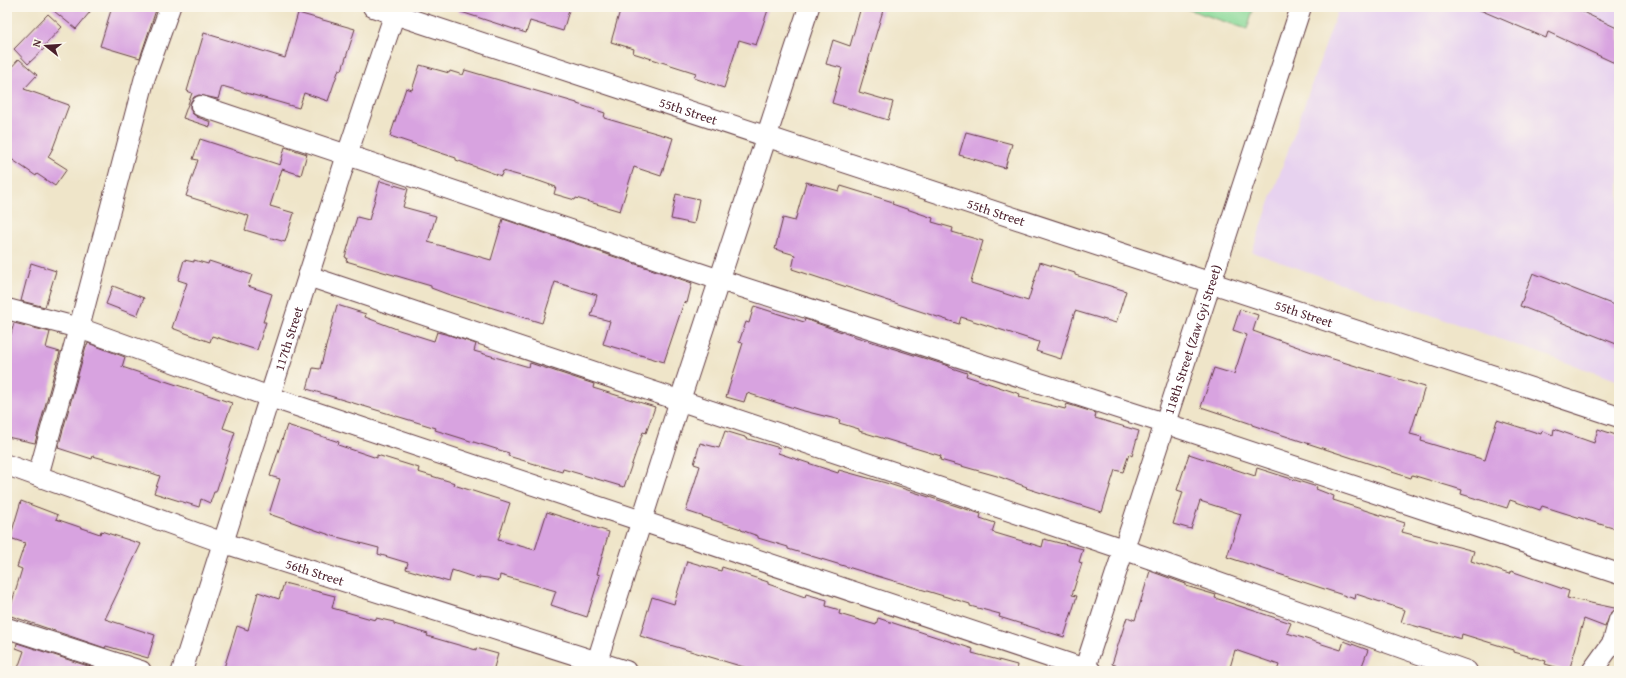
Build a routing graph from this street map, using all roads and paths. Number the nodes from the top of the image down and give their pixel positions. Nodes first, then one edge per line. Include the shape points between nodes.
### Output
1 (170, 7) edge
2 (373, 7) edge
3 (809, 7) edge
4 (1300, 7) edge
5 (396, 10) edge
6 (201, 106) dead end
7 (766, 137) junction
8 (347, 155) junction
9 (308, 276) junction
10 (720, 280) junction
11 (1210, 283) junction
12 (7, 309) edge
13 (79, 328) junction
14 (270, 397) junction
15 (680, 400) junction
16 (1619, 417) edge
17 (1164, 423) junction
18 (7, 465) edge
19 (38, 476) junction
20 (641, 521) junction
21 (224, 543) junction
22 (1123, 549) junction
23 (1619, 574) edge
24 (1619, 620) edge
25 (7, 628) edge
26 (596, 666) edge
27 (1086, 670) edge
28 (141, 671) edge
29 (182, 671) edge
30 (626, 671) edge
31 (1467, 671) edge
32 (1592, 671) edge

1 - 13 street via 145,77
2 - 5 street, 55th Street
3 - 7 street
4 - 11 street, 118th Street (Zaw Gyi Street)
5 - 7 street, 55th Street
5 - 8 street, 117th Street
6 - 8 street
7 - 10 street
7 - 11 street, 55th Street
8 - 9 street, 117th Street
8 - 10 street
9 - 14 street, 117th Street
9 - 15 street
10 - 15 street
10 - 17 street
11 - 16 street, 55th Street
11 - 17 street, 118th Street (Zaw Gyi Street)
12 - 13 street
13 - 14 street
13 - 19 street
14 - 20 street
14 - 21 street, 117th Street
15 - 20 street
15 - 22 street
17 - 22 street, 118th Street (Zaw Gyi Street)
17 - 23 street
18 - 19 street, 56th Street
19 - 21 street, 56th Street
20 - 26 street
20 - 27 street
21 - 26 street, 56th Street
21 - 29 street, 117th Street
22 - 27 street, 118th Street (Zaw Gyi Street)
22 - 31 street
24 - 32 street via 1613,642
25 - 28 street
26 - 30 street, 56th Street

